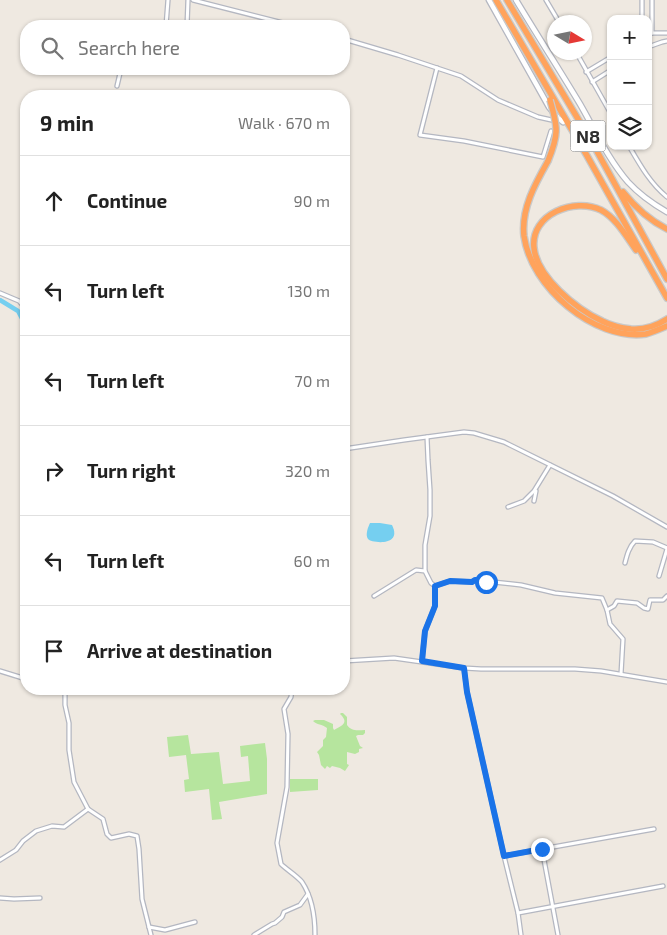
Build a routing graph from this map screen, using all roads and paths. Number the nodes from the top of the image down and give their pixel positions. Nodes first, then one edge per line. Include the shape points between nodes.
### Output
1 (168, 0) edge
2 (188, 0) edge
3 (193, 0) edge
4 (489, 0) edge
5 (496, 0) edge
6 (507, 0) edge
7 (516, 0) edge
8 (546, 0) edge
9 (642, 0) edge
10 (652, 0) edge
11 (555, 15) edge
12 (642, 15) edge
13 (652, 15) edge
14 (166, 20) edge
15 (187, 20) edge
16 (271, 20) edge
17 (652, 33) edge
18 (667, 33) edge
19 (350, 41) edge
20 (667, 42) edge
21 (652, 46) edge
22 (607, 59) edge
23 (580, 60) edge
24 (437, 68) junction
25 (586, 72) junction
26 (607, 73) edge
27 (119, 75) edge
28 (592, 82) junction
29 (117, 86) dead end
30 (545, 86) junction
31 (607, 107) edge
32 (563, 122) joint
33 (590, 130) tunnel mouth
34 (550, 131) dead end
35 (596, 133) junction
36 (631, 150) edge
37 (614, 180) junction
38 (667, 197) edge
39 (667, 212) edge
40 (667, 230) edge
41 (644, 259) junction
42 (666, 277) edge
43 (0, 293) edge
44 (667, 298) edge
45 (20, 302) edge
46 (667, 319) edge
47 (667, 326) edge
48 (427, 437) junction
49 (350, 449) edge
50 (550, 465) junction
51 (536, 488) junction
52 (534, 502) dead end
53 (508, 508) dead end
54 (667, 527) edge
55 (667, 548) edge
56 (625, 563) dead end
57 (425, 571) junction
58 (659, 576) dead end
59 (435, 586) junction
60 (374, 596) dead end
61 (667, 596) edge
62 (607, 610) junction
63 (350, 661) edge
64 (422, 661) junction
65 (464, 668) junction
66 (0, 671) edge
67 (621, 674) junction
68 (20, 677) edge
69 (667, 682) edge
70 (64, 695) edge
71 (291, 695) edge
72 (88, 809) junction
73 (654, 829) dead end
74 (542, 849) junction
75 (504, 856) junction
76 (0, 860) edge
77 (663, 886) dead end
78 (308, 894) junction
79 (0, 898) edge
80 (40, 898) dead end
81 (554, 907) junction
82 (518, 913) junction
83 (194, 922) dead end
84 (150, 927) junction
85 (151, 935) edge
86 (254, 935) edge
87 (315, 935) edge
88 (521, 935) edge
89 (558, 935) edge

1 - 14 street
2 - 15 street
3 - 16 street
4 - 32 main road via 549,107
5 - 30 highway, N8
6 - 37 highway, N8
7 - 35 main road
8 - 11 street
9 - 12 street
10 - 13 street
17 - 18 street
19 - 24 street
20 - 21 street
22 - 25 street
23 - 25 street
24 - 32 street via 461,76 498,100 538,117
24 - 34 street via 420,135 543,157
25 - 28 street
26 - 28 street
27 - 29 street
28 - 31 street
30 - 41 highway, N8
30 - 47 highway, bridge via 557,127 548,161 524,219 524,235 535,267 561,300 603,327 645,334
33 - 35 main road
35 - 39 main road via 629,182
36 - 38 street via 648,178
37 - 40 highway via 639,210
37 - 42 highway, N8
41 - 44 highway, N8
41 - 46 highway via 611,218 589,207 577,206 552,214 544,218 535,234 535,254 545,273 564,295 594,317 613,326 631,329 654,326
43 - 45 street
48 - 49 street
48 - 50 street via 474,433 504,442
48 - 57 street via 430,516
50 - 51 street
50 - 54 street
51 - 52 street
51 - 53 street via 524,500
55 - 56 street via 653,542 635,541
55 - 58 street
57 - 59 street
57 - 60 street via 416,570
59 - 62 street via 450,581 475,580 521,584 555,593 602,598
59 - 64 street via 435,606 425,631
61 - 62 street via 664,600 650,600 648,608 617,600
62 - 67 street via 610,624 623,639
63 - 64 street via 389,658
64 - 65 street
65 - 67 street via 575,669
65 - 75 street
66 - 68 street
67 - 69 street
70 - 72 street via 74,782
71 - 78 street via 284,709 288,734 287,787 277,843 280,864 301,882
72 - 76 street via 64,828 52,826 36,831
72 - 84 street via 103,819 111,838 129,834 137,836 142,899
73 - 74 street
74 - 75 street
74 - 81 street
75 - 82 street
77 - 81 street
78 - 86 street via 300,905 284,912 275,924
78 - 87 street
79 - 80 street
81 - 82 street
81 - 89 street
82 - 88 street
83 - 84 street via 165,930
84 - 85 street

